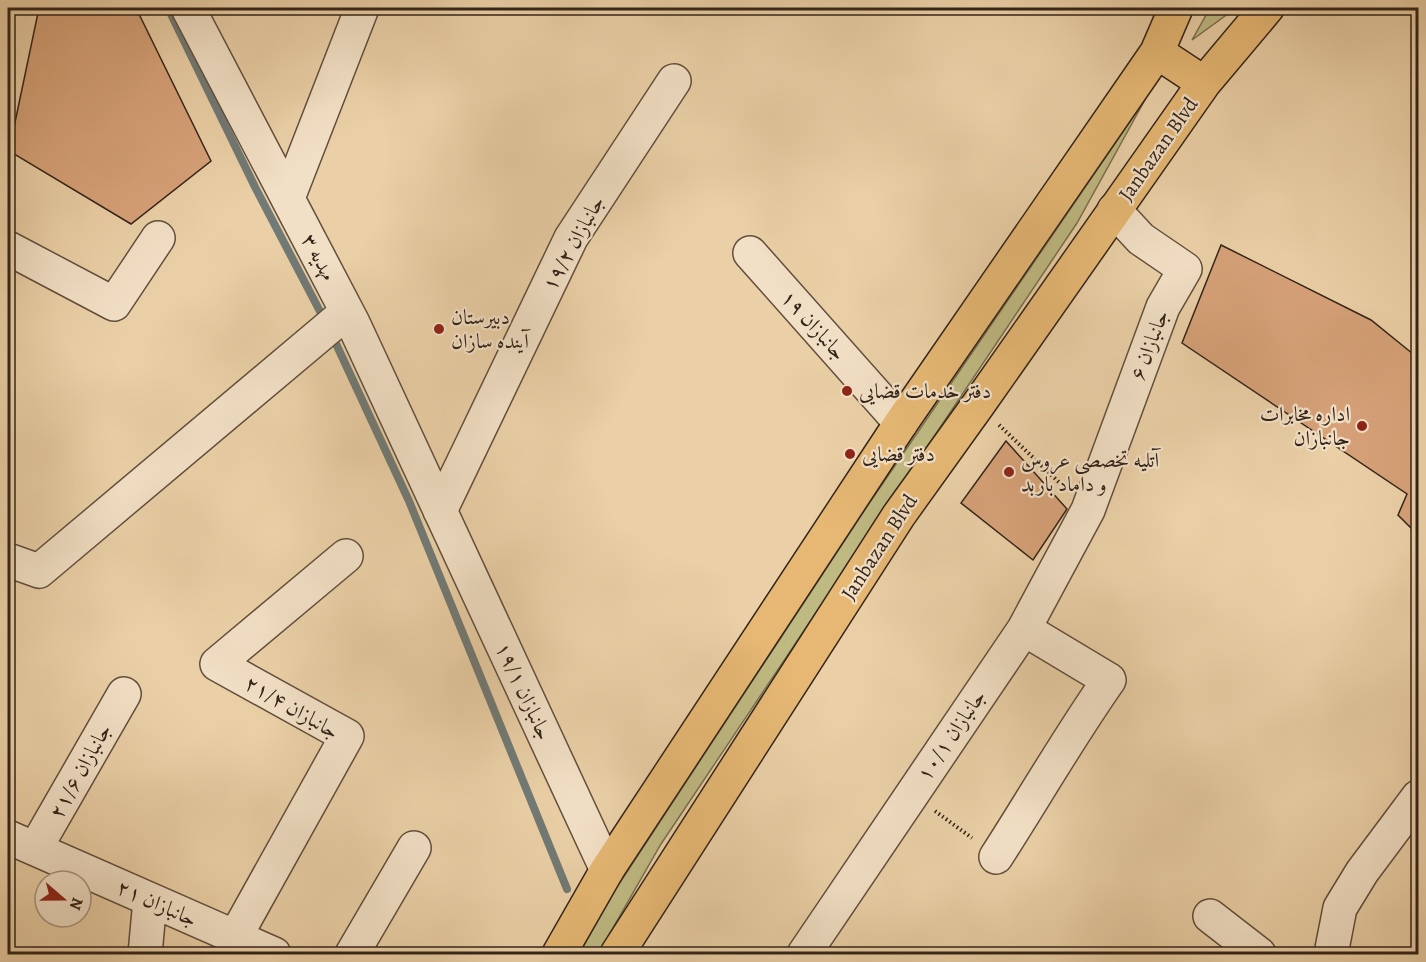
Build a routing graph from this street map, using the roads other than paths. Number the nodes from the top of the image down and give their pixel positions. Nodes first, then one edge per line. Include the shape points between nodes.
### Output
1 (189, 8) edge
2 (362, 8) edge
3 (1176, 8) edge
4 (1267, 8) edge
5 (1157, 52) junction
6 (674, 81) dead end
7 (1204, 83) junction
8 (288, 198) junction
9 (1114, 210) junction
10 (158, 238) dead end
11 (8, 248) edge
12 (750, 253) dead end
13 (347, 312) junction
14 (901, 423) junction
15 (1088, 510) joint
16 (440, 511) junction
17 (346, 556) dead end
18 (8, 560) edge
19 (1024, 629) junction
20 (123, 694) dead end
21 (1419, 797) edge
22 (22, 843) edge
23 (414, 848) dead end
24 (996, 857) road end
25 (607, 870) junction
26 (150, 900) junction
27 (1210, 916) dead end
28 (235, 938) junction
29 (145, 954) edge
30 (274, 954) edge
31 (352, 954) edge
32 (559, 954) edge
33 (617, 954) edge
34 (804, 954) edge
35 (1259, 954) edge
36 (1331, 954) edge

1 - 8 street, مهدیه ۳
2 - 8 street
3 - 5 main road
4 - 7 main road, Janbazan Blvd
5 - 7 main road
5 - 14 main road
6 - 16 street, جانبازان ۱۹/۲ via 571,238
7 - 9 main road, Janbazan Blvd
8 - 13 street, مهدیه ۳
9 - 15 street, جانبازان ۶ via 1141,239 1185,269 1163,307
9 - 33 main road, Janbazan Blvd via 899,514
10 - 11 street via 114,304
12 - 14 street, جانبازان ۱۹
13 - 16 street, مهدیه ۳
13 - 18 street via 39,571
14 - 25 main road
15 - 19 street, جانبازان ۱۰/۱
16 - 25 street, جانبازان ۱۹/۱
17 - 28 street, جانبازان ۲۱/۴ via 217,664 347,736
19 - 24 street via 1109,680
19 - 34 street, جانبازان ۱۰/۱
20 - 22 street, جانبازان ۲۱/۶
21 - 36 street via 1340,908
22 - 26 street, جانبازان ۲۱
23 - 31 street
25 - 32 main road
26 - 28 street, جانبازان ۲۱
26 - 29 street
27 - 35 street
28 - 30 street, جانبازان ۲۱

